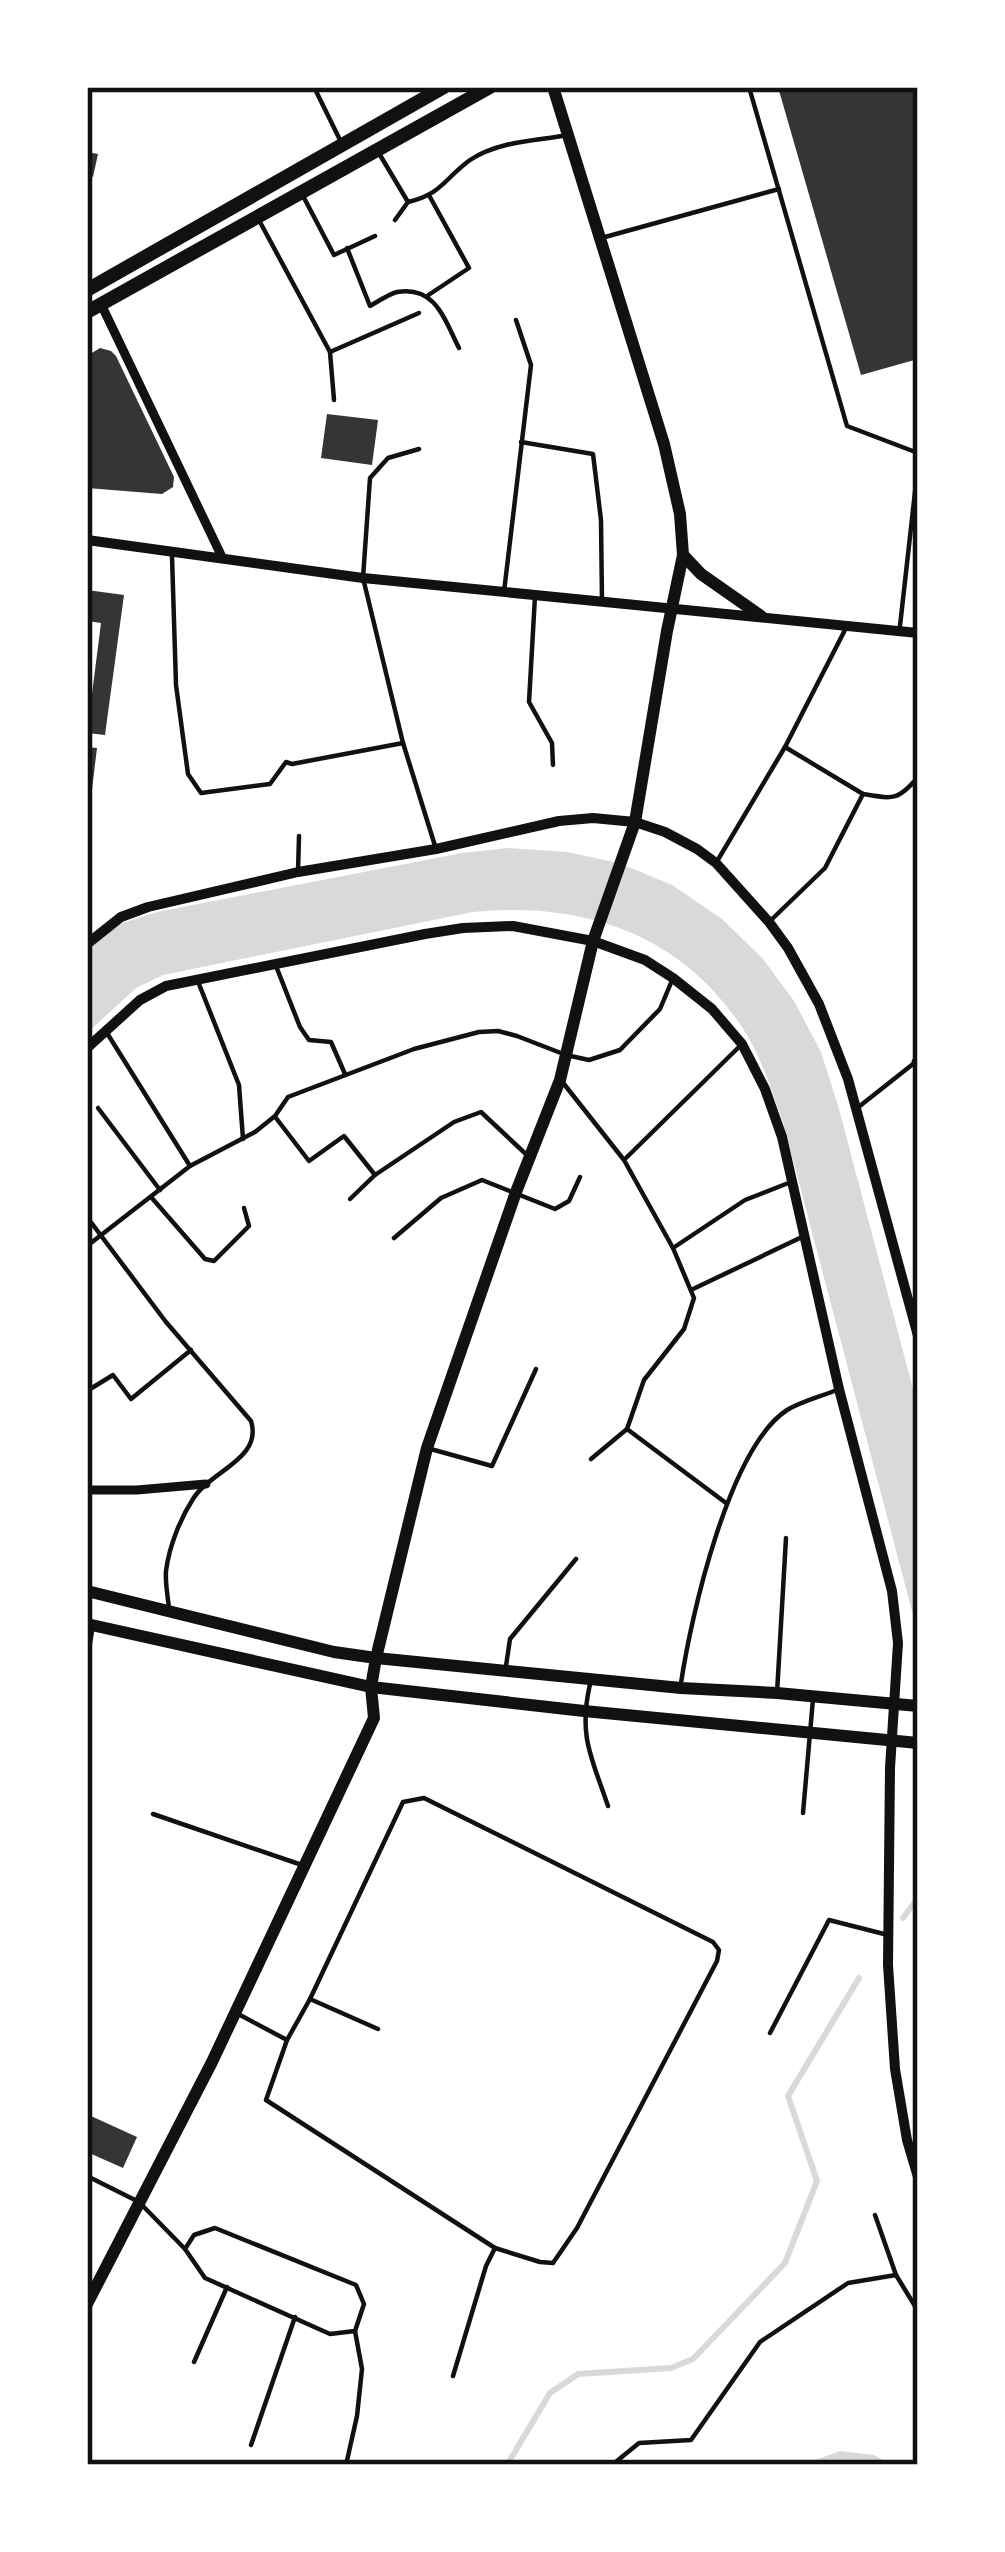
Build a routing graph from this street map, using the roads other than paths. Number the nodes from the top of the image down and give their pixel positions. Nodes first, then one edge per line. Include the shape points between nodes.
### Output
1 (314, 87) edge
2 (490, 87) edge
3 (553, 87) edge
4 (749, 87) edge
5 (435, 89) edge
6 (568, 135) junction
7 (342, 145) junction
8 (377, 150) junction
9 (779, 189) junction
10 (302, 192) junction
11 (430, 196) junction
12 (408, 202) junction
13 (257, 217) junction
14 (395, 220) dead end
15 (375, 236) dead end
16 (600, 238) junction
17 (346, 248) junction
18 (87, 289) edge
19 (427, 296) junction
20 (94, 308) edge
21 (419, 313) dead end
22 (517, 320) dead end
23 (459, 348) dead end
24 (330, 352) junction
25 (334, 400) dead end
26 (521, 442) junction
27 (419, 449) dead end
28 (918, 452) edge
29 (918, 465) edge
30 (87, 539) edge
31 (172, 550) junction
32 (683, 555) junction
33 (222, 557) junction
34 (363, 578) junction
35 (504, 592) junction
36 (535, 596) junction
37 (602, 602) junction
38 (672, 609) junction
39 (761, 616) junction
40 (847, 626) junction
41 (899, 631) junction
42 (918, 633) edge
43 (403, 743) junction
44 (785, 747) junction
45 (553, 765) dead end
46 (918, 777) edge
47 (863, 794) junction
48 (635, 822) junction
49 (299, 836) dead end
50 (436, 848) junction
51 (716, 863) junction
52 (298, 872) junction
53 (769, 922) junction
54 (593, 941) junction
55 (87, 944) edge
56 (275, 962) junction
57 (673, 978) junction
58 (197, 979) junction
59 (105, 1031) junction
60 (742, 1044) junction
61 (87, 1048) edge
62 (566, 1055) junction
63 (917, 1062) edge
64 (345, 1074) junction
65 (560, 1080) junction
66 (98, 1108) dead end
67 (856, 1109) junction
68 (918, 1115) edge
69 (275, 1116) junction
70 (918, 1127) edge
71 (243, 1139) junction
72 (529, 1157) junction
73 (624, 1160) junction
74 (190, 1166) junction
75 (375, 1175) junction
76 (580, 1177) dead end
77 (791, 1182) junction
78 (160, 1190) junction
79 (516, 1192) junction
80 (151, 1197) junction
81 (350, 1198) dead end
82 (244, 1208) dead end
83 (87, 1217) edge
84 (102, 1237) junction
85 (802, 1237) junction
86 (394, 1238) dead end
87 (87, 1246) edge
88 (673, 1248) junction
89 (691, 1290) junction
90 (918, 1336) edge
91 (190, 1350) junction
92 (536, 1369) dead end
93 (839, 1389) junction
94 (87, 1391) edge
95 (627, 1429) junction
96 (427, 1448) junction
97 (591, 1459) dead end
98 (206, 1484) junction
99 (87, 1490) edge
100 (726, 1503) junction
101 (786, 1538) dead end
102 (576, 1559) dead end
103 (87, 1591) edge
104 (169, 1609) junction
105 (90, 1625) edge
106 (376, 1658) junction
107 (87, 1662) edge
108 (505, 1671) junction
109 (591, 1678) junction
110 (371, 1688) junction
111 (681, 1688) junction
112 (777, 1693) junction
113 (814, 1696) junction
114 (908, 1705) edge
115 (584, 1711) junction
116 (808, 1733) junction
117 (892, 1741) junction
118 (913, 1742) edge
119 (608, 1806) dead end
120 (803, 1813) dead end
121 (153, 1814) dead end
122 (304, 1866) junction
123 (888, 1935) junction
124 (310, 1999) junction
125 (235, 2013) junction
126 (378, 2029) dead end
127 (770, 2033) dead end
128 (287, 2040) junction
129 (87, 2176) edge
130 (918, 2176) edge
131 (139, 2202) junction
132 (495, 2248) junction
133 (185, 2249) junction
134 (227, 2287) junction
135 (87, 2304) edge
136 (295, 2317) junction
137 (355, 2331) junction
138 (194, 2362) dead end
139 (453, 2376) dead end
140 (251, 2446) dead end
141 (346, 2465) edge

1 - 7 lane
2 - 8 main road
3 - 6 main road
4 - 9 lane
5 - 7 main road
6 - 11 lane via 502,145
6 - 16 main road
7 - 18 main road
8 - 10 main road
8 - 12 lane
9 - 16 lane
9 - 28 lane via 847,426
10 - 13 main road
10 - 17 lane via 334,255
11 - 12 lane
11 - 19 lane via 469,268
12 - 14 lane
13 - 20 main road
13 - 24 lane
15 - 17 lane
16 - 32 main road via 664,444
17 - 19 lane via 370,306 398,292
19 - 23 lane
20 - 33 street
21 - 24 lane
22 - 26 lane via 531,365
24 - 25 lane
26 - 35 lane
26 - 37 lane via 593,454
27 - 34 lane via 388,458 370,478
29 - 41 lane
30 - 31 street
31 - 33 street
31 - 43 lane via 176,685 188,774 201,793 270,784 286,763
32 - 38 main road
32 - 39 main road
33 - 34 street
34 - 35 street
34 - 43 lane
35 - 36 street
36 - 37 street
36 - 45 lane via 529,702 552,742
37 - 38 street
38 - 39 street
38 - 48 main road
39 - 40 street
40 - 41 street
40 - 44 lane
41 - 42 street
43 - 50 lane
44 - 47 lane
44 - 51 lane
46 - 47 lane via 902,795
47 - 53 lane via 825,868
48 - 50 street via 559,821
48 - 51 street
48 - 54 main road
49 - 52 lane
50 - 52 street
51 - 53 street
52 - 55 street via 148,907
53 - 67 street via 819,1004
54 - 56 street via 513,926 463,928
54 - 57 street
54 - 62 main road
56 - 58 street
56 - 64 lane via 299,1027 309,1040 331,1042
57 - 60 street
57 - 62 lane via 660,1010 620,1049 590,1060
58 - 59 street via 140,1000
58 - 71 lane via 239,1085
59 - 61 street
59 - 74 lane
60 - 73 lane
60 - 77 street via 771,1105
62 - 64 lane via 479,1031
62 - 65 main road
63 - 67 lane
64 - 69 lane via 288,1097
65 - 72 main road
65 - 73 lane
66 - 78 lane
67 - 90 street
68 - 70 lane
69 - 71 lane
69 - 75 lane via 309,1161 344,1136
71 - 74 lane
72 - 75 lane via 481,1112
72 - 79 main road
73 - 88 lane
74 - 78 lane
75 - 81 lane
76 - 79 lane via 569,1201 555,1209
77 - 85 street
77 - 88 lane via 745,1200
78 - 80 lane
79 - 86 lane via 482,1180 440,1198
79 - 96 main road
80 - 82 lane via 214,1261 249,1226
80 - 84 lane
83 - 84 lane
84 - 87 lane
84 - 91 lane
85 - 89 lane
85 - 93 street
88 - 89 lane
89 - 95 lane via 684,1329 644,1380
91 - 94 lane via 131,1399 112,1376
91 - 98 lane via 255,1435
92 - 96 lane via 492,1466
93 - 100 lane via 786,1411 756,1443
93 - 114 street via 892,1591
95 - 97 lane
95 - 100 lane
96 - 106 main road
98 - 99 street
98 - 104 lane via 178,1530 166,1573
100 - 111 lane
101 - 112 lane
102 - 108 lane via 510,1640
103 - 104 main road
104 - 106 main road
105 - 107 lane
105 - 110 main road
106 - 108 main road
106 - 110 main road
108 - 109 main road
109 - 111 main road
109 - 115 lane
110 - 115 main road
110 - 122 main road via 374,1718
111 - 112 main road
112 - 113 main road
113 - 114 main road
113 - 116 lane
114 - 117 street
115 - 116 main road
115 - 119 lane via 586,1747
116 - 117 main road
116 - 120 lane
117 - 118 main road
117 - 123 street
121 - 122 lane
122 - 125 main road
123 - 127 lane via 829,1920
123 - 130 street via 895,2069
124 - 126 lane
124 - 128 lane
124 - 132 lane via 403,1802 424,1798 717,1947 553,2263
125 - 128 lane
125 - 131 main road
128 - 132 lane via 266,2100
129 - 131 lane
131 - 133 lane
131 - 135 main road
132 - 139 lane
133 - 134 lane via 205,2278
133 - 137 lane via 194,2235 215,2228 356,2285 364,2304
134 - 136 lane
134 - 138 lane
136 - 137 lane via 330,2333
136 - 140 lane
137 - 141 lane via 362,2369

